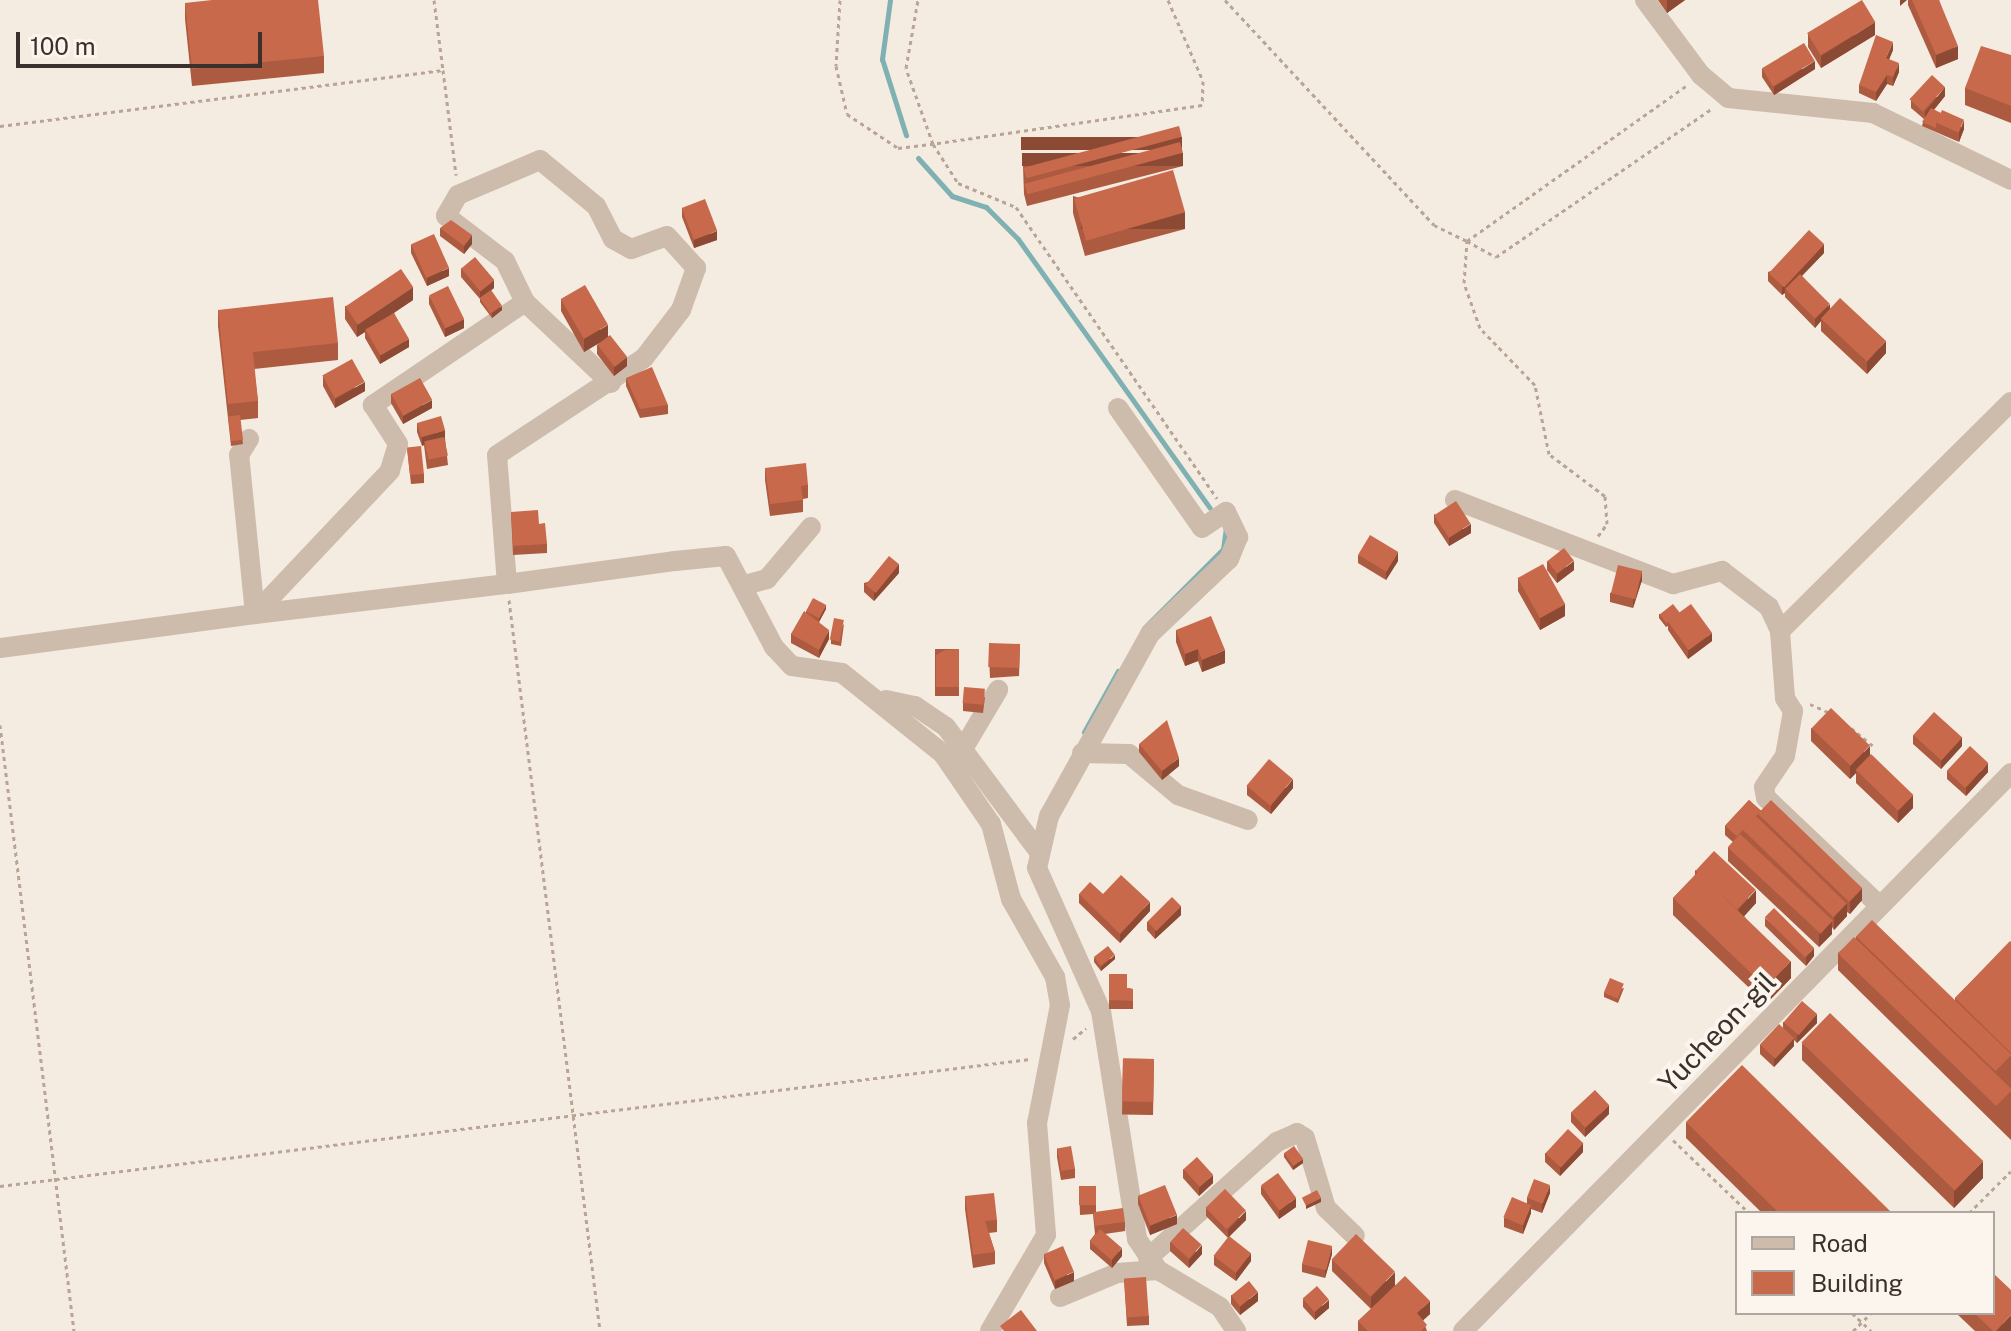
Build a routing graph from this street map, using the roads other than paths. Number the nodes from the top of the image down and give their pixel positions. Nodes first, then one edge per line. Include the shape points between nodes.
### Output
1 (1645, 0) edge
2 (2011, 180) edge
3 (525, 302) junction
4 (611, 383) junction
5 (2011, 402) edge
6 (1118, 408) dead end
7 (249, 439) dead end
8 (1455, 500) edge
9 (811, 527) dead end
10 (507, 584) junction
11 (745, 585) junction
12 (255, 614) junction
13 (1780, 631) junction
14 (0, 648) edge
15 (998, 690) dead end
16 (884, 700) junction
17 (963, 749) junction
18 (1082, 753) junction
19 (2011, 773) edge
20 (1248, 820) dead end
21 (1037, 849) junction
22 (1880, 906) junction
23 (1355, 1236) edge
24 (1153, 1264) junction
25 (1060, 1297) dead end
26 (1228, 1327) edge
27 (990, 1331) edge
28 (1463, 1331) edge

1 - 2 street via 1701,75 1728,98 1873,113
3 - 4 street
3 - 4 street via 505,261 446,216 458,195 540,160 596,206 613,239 631,249 667,236 687,250 696,268 681,310 644,358
3 - 12 street via 373,405 398,444 390,471
4 - 10 street via 497,455
5 - 13 street
6 - 18 street via 1202,528 1226,512 1236,525 1235,550 1150,634
7 - 12 street via 239,455
8 - 13 street via 1673,584 1722,571 1769,607
9 - 11 street via 767,579
10 - 11 street via 726,556
10 - 12 street
11 - 16 street via 774,647 792,666 842,673
12 - 14 street
13 - 22 street via 1785,698 1793,711 1785,756 1764,787 1766,798
15 - 17 street
16 - 17 street via 915,706
16 - 27 street via 943,754 991,824 1011,899 1055,977 1060,1005 1045,1060 1037,1123 1046,1235
17 - 21 street
18 - 20 street via 1129,754 1178,795
18 - 21 street
19 - 22 street, Yucheon-gil
21 - 24 street via 1037,868 1102,1017 1128,1204
22 - 28 street, Yucheon-gil
23 - 24 street via 1326,1208 1305,1138 1297,1133
24 - 25 street
24 - 26 street

